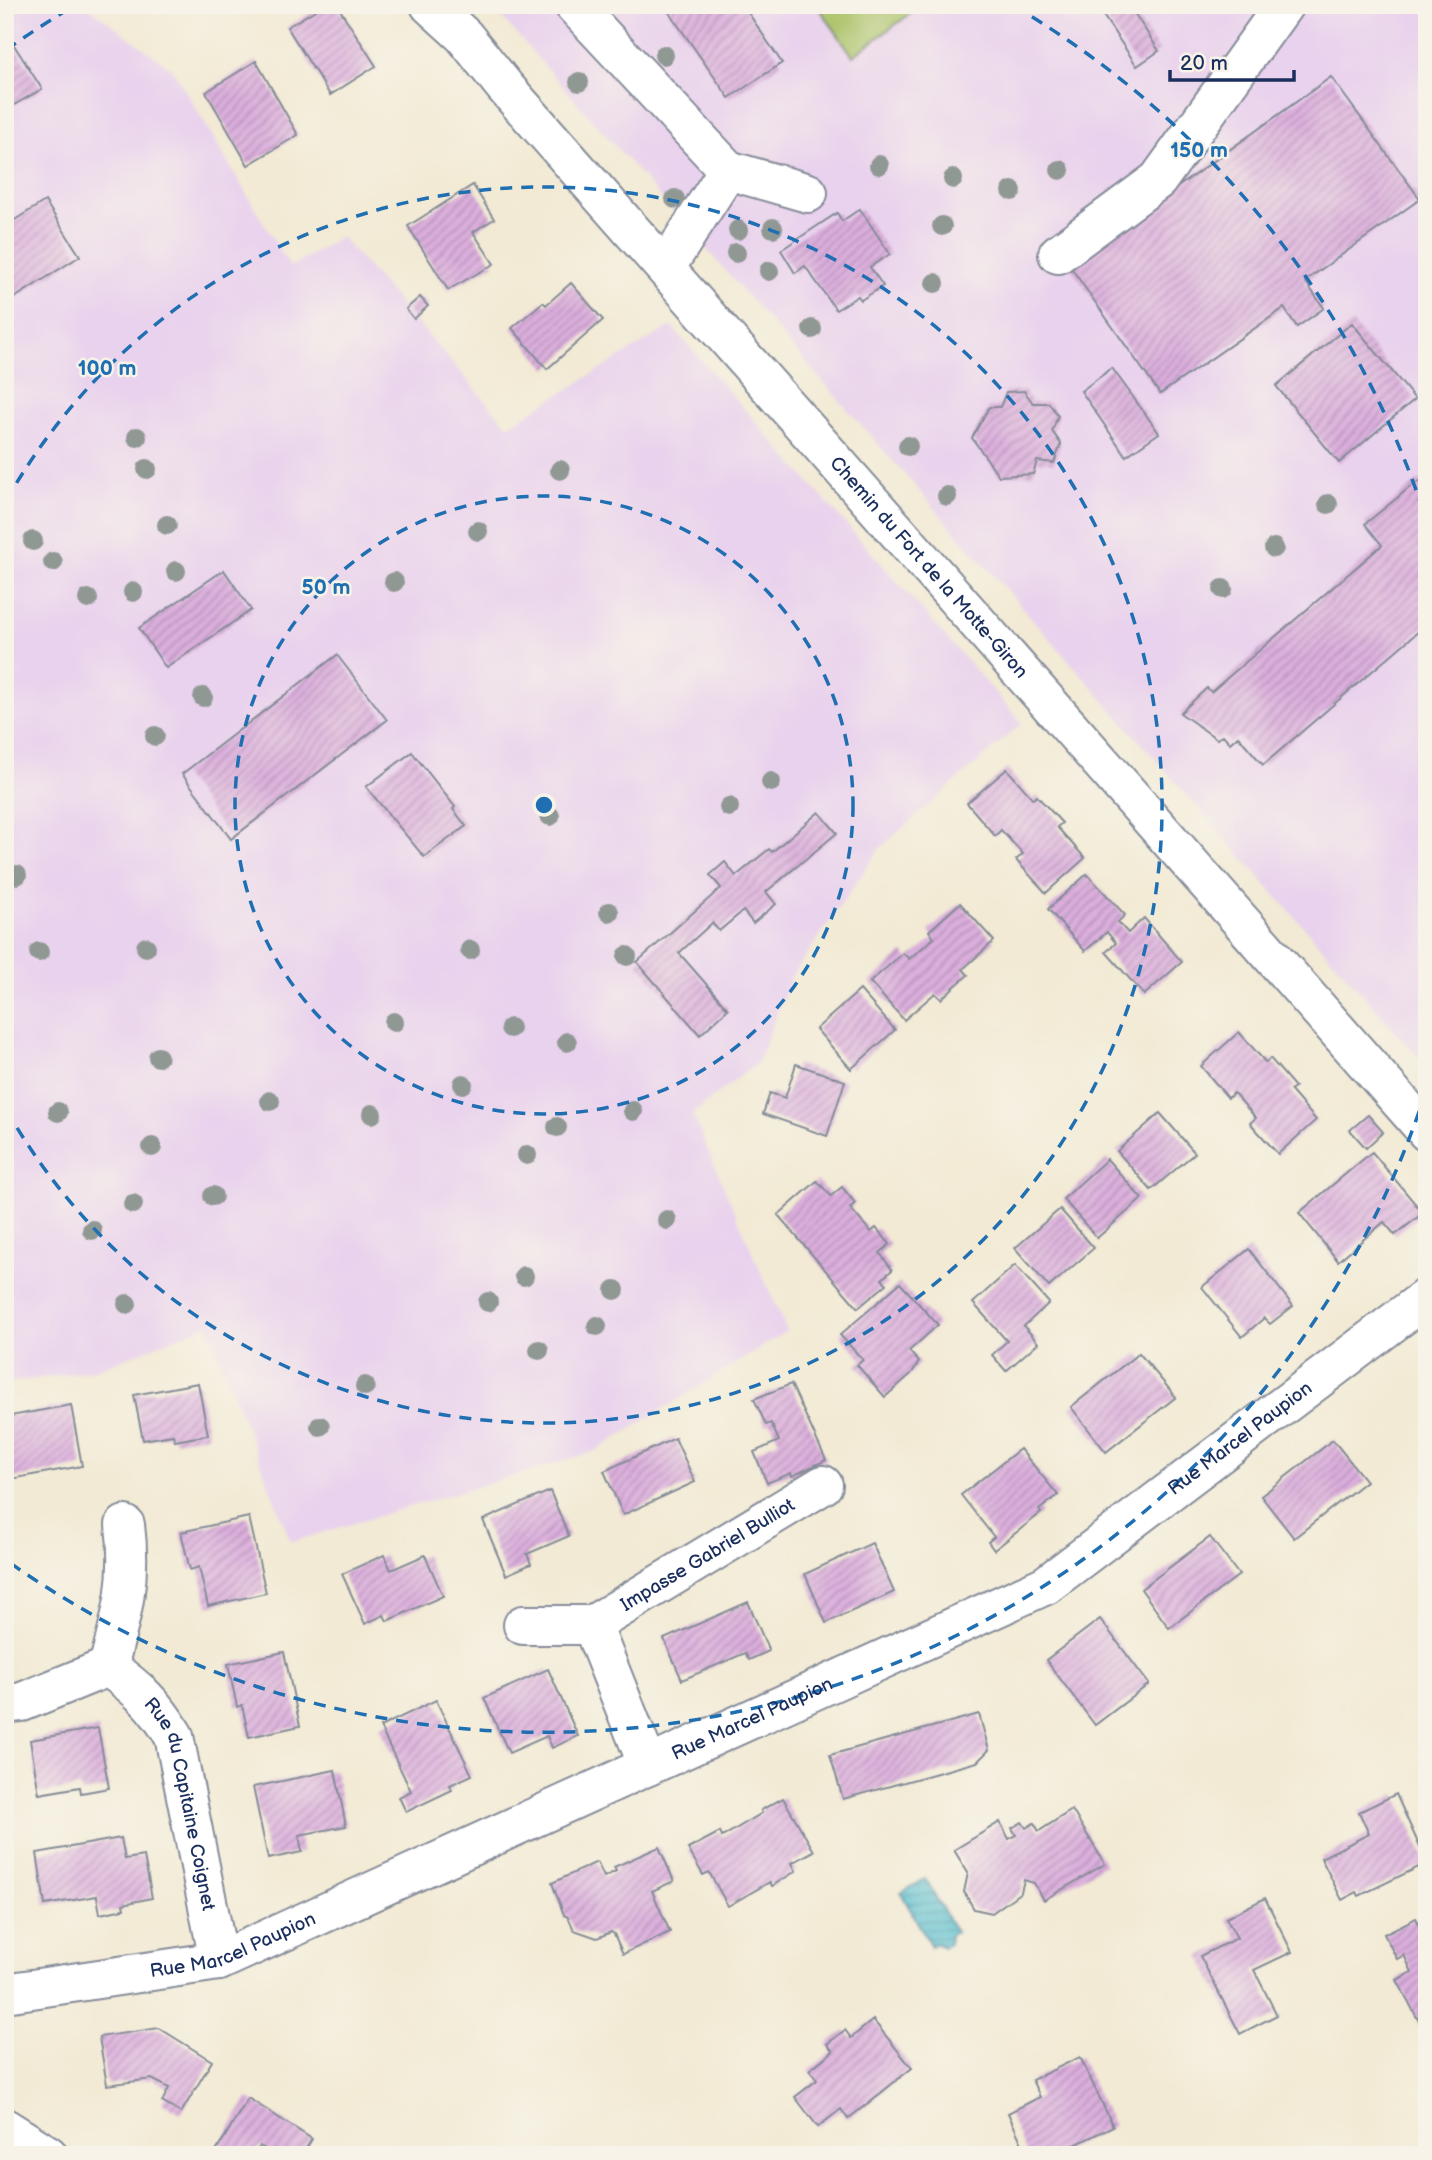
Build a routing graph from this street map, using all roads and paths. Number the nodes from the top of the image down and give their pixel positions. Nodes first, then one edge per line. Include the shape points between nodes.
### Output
1 (430, 5) edge
2 (573, 5) edge
3 (1284, 5) edge
4 (728, 170) junction
5 (808, 193) dead end
6 (1058, 254) dead end
7 (666, 267) junction
8 (1427, 1132) edge
9 (1427, 1297) edge
10 (823, 1485) dead end
11 (125, 1525) dead end
12 (523, 1625) dead end
13 (592, 1625) junction
14 (108, 1667) junction
15 (5, 1704) edge
16 (648, 1766) junction
17 (219, 1961) junction
18 (5, 1993) edge
19 (5, 2128) edge
20 (48, 2155) edge

1 - 7 street, Chemin du Fort de la Motte-Giron via 464,36
2 - 4 street
3 - 6 street via 1158,180
4 - 5 street
4 - 7 street
7 - 8 street, Chemin du Fort de la Motte-Giron
9 - 16 street, Rue Marcel Paupion via 1045,1586
10 - 13 street, Impasse Gabriel Bulliot
11 - 14 street via 129,1557 126,1590
12 - 13 street
13 - 16 street
14 - 15 street via 22,1702
14 - 17 street, Rue du Capitaine Coignet via 139,1689 174,1736
16 - 17 street, Rue Marcel Paupion
17 - 18 street, Rue Marcel Paupion
19 - 20 street

